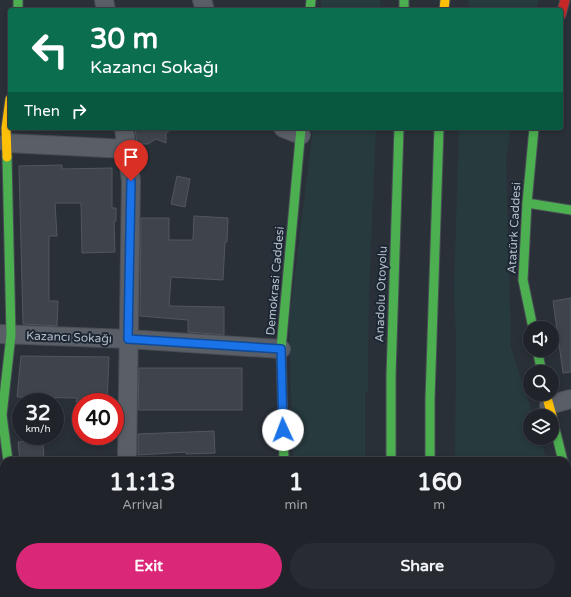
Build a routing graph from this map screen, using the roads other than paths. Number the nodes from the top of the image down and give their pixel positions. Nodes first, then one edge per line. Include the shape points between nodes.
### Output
1 (8, 110) edge
2 (124, 130) edge
3 (399, 130) edge
4 (439, 130) edge
5 (534, 130) edge
6 (4, 131) edge
7 (301, 131) edge
8 (127, 148) junction
9 (527, 203) junction
10 (571, 210) edge
11 (532, 321) edge
12 (5, 335) edge
13 (128, 339) junction
14 (281, 349) junction
15 (571, 399) edge
16 (550, 408) edge
17 (7, 457) edge
18 (127, 457) edge
19 (284, 457) edge
20 (391, 457) edge
21 (430, 457) edge
22 (562, 457) edge

1 - 6 main road
2 - 8 street
3 - 20 main road, Anadolu Otoyolu
4 - 21 main road
5 - 9 main road, Atatürk Caddesi
6 - 8 street
6 - 12 main road
7 - 14 main road, Demokrasi Caddesi
8 - 13 street via 131,181
9 - 10 main road
9 - 11 main road, Atatürk Caddesi via 523,280
12 - 13 street, Kazancı Sokağı
12 - 17 main road via 2,415
13 - 14 street, Kazancı Sokağı
13 - 18 street
14 - 19 main road, Demokrasi Caddesi
15 - 16 street
16 - 22 main road

